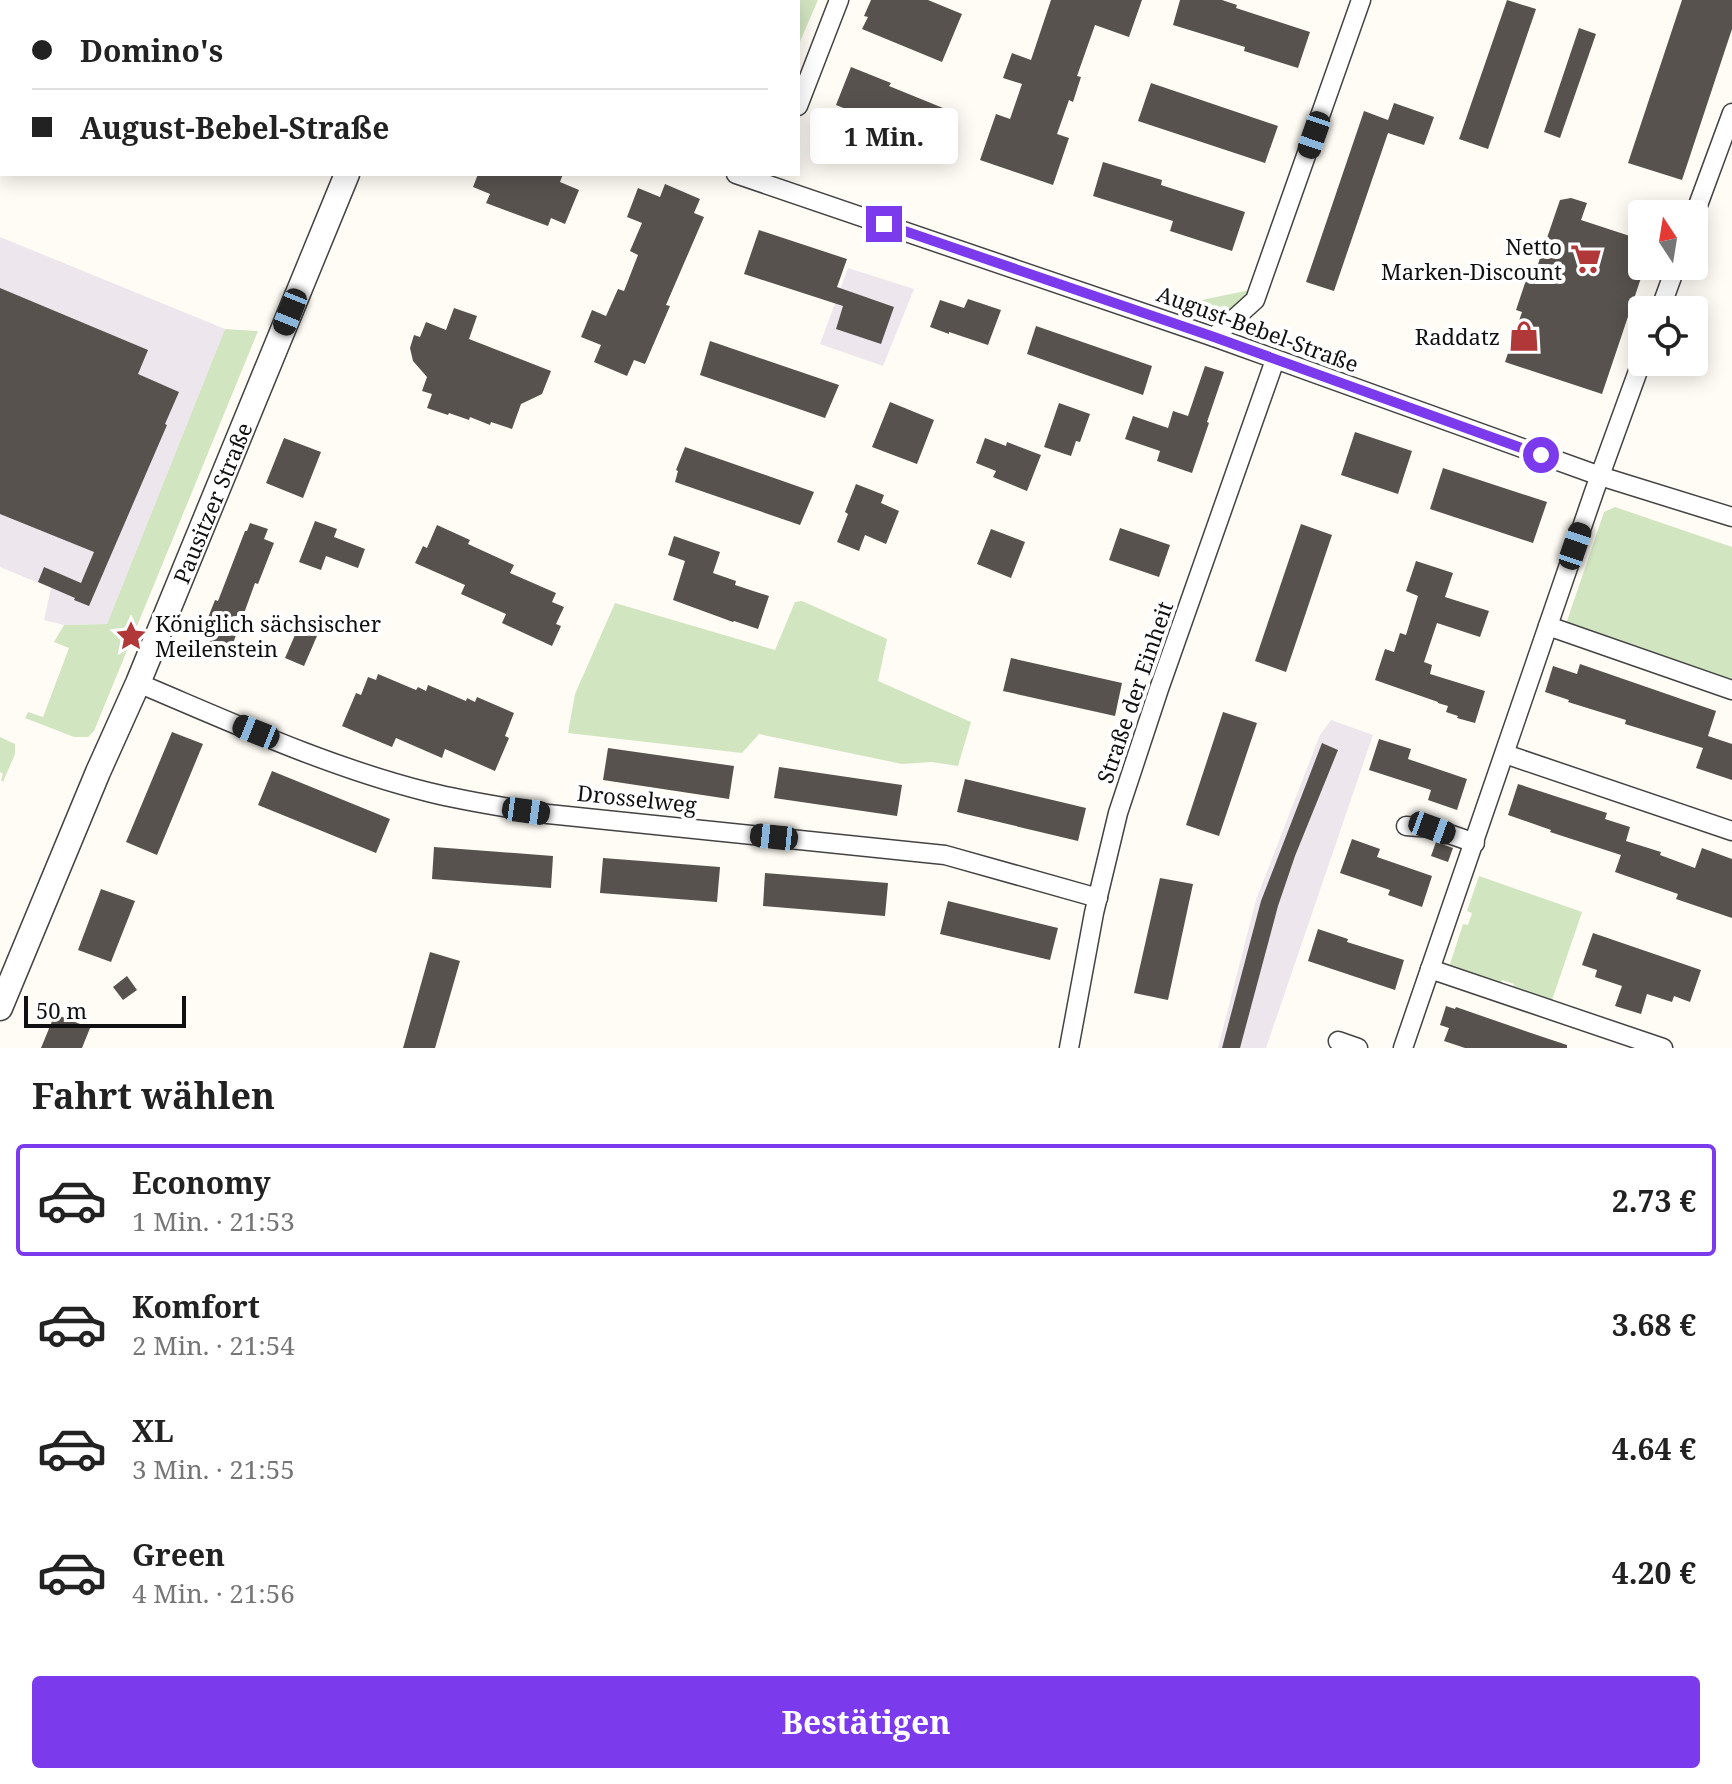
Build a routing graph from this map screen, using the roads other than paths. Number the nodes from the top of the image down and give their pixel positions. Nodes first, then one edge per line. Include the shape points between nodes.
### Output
1 (839, 0) edge
2 (1361, 0) edge
3 (800, 101) edge
4 (1732, 113) edge
5 (346, 176) edge
6 (750, 176) edge
7 (770, 179) edge
8 (1700, 200) edge
9 (1214, 337) junction
10 (1275, 360) junction
11 (1636, 376) edge
12 (1600, 476) junction
13 (1732, 517) edge
14 (1548, 626) junction
15 (138, 683) junction
16 (1732, 690) edge
17 (1505, 754) junction
18 (1406, 826) dead end
19 (1732, 831) edge
20 (1475, 843) junction
21 (1098, 898) junction
22 (1430, 969) junction
23 (0, 1008) edge
24 (1338, 1041) dead end
25 (1069, 1048) edge
26 (1358, 1048) edge
27 (1403, 1048) edge
28 (1663, 1048) edge

1 - 3 street
2 - 9 street via 1255,300
4 - 8 street
5 - 15 street, Pausitzer Straße
6 - 7 street, August-Bebel-Straße
7 - 9 street, August-Bebel-Straße
9 - 10 street, August-Bebel-Straße
10 - 12 street, August-Bebel-Straße
10 - 21 street, Straße der Einheit via 1165,669 1118,813
11 - 12 street
12 - 13 street, August-Bebel-Straße
12 - 14 street
14 - 16 street
14 - 17 street
15 - 21 street, Drosselweg via 315,756 482,805 945,855
15 - 23 street, Pausitzer Straße
17 - 19 street
17 - 20 street
18 - 20 street via 1432,828
20 - 22 street
21 - 25 street, Straße der Einheit
22 - 27 street
22 - 28 street
24 - 26 street

